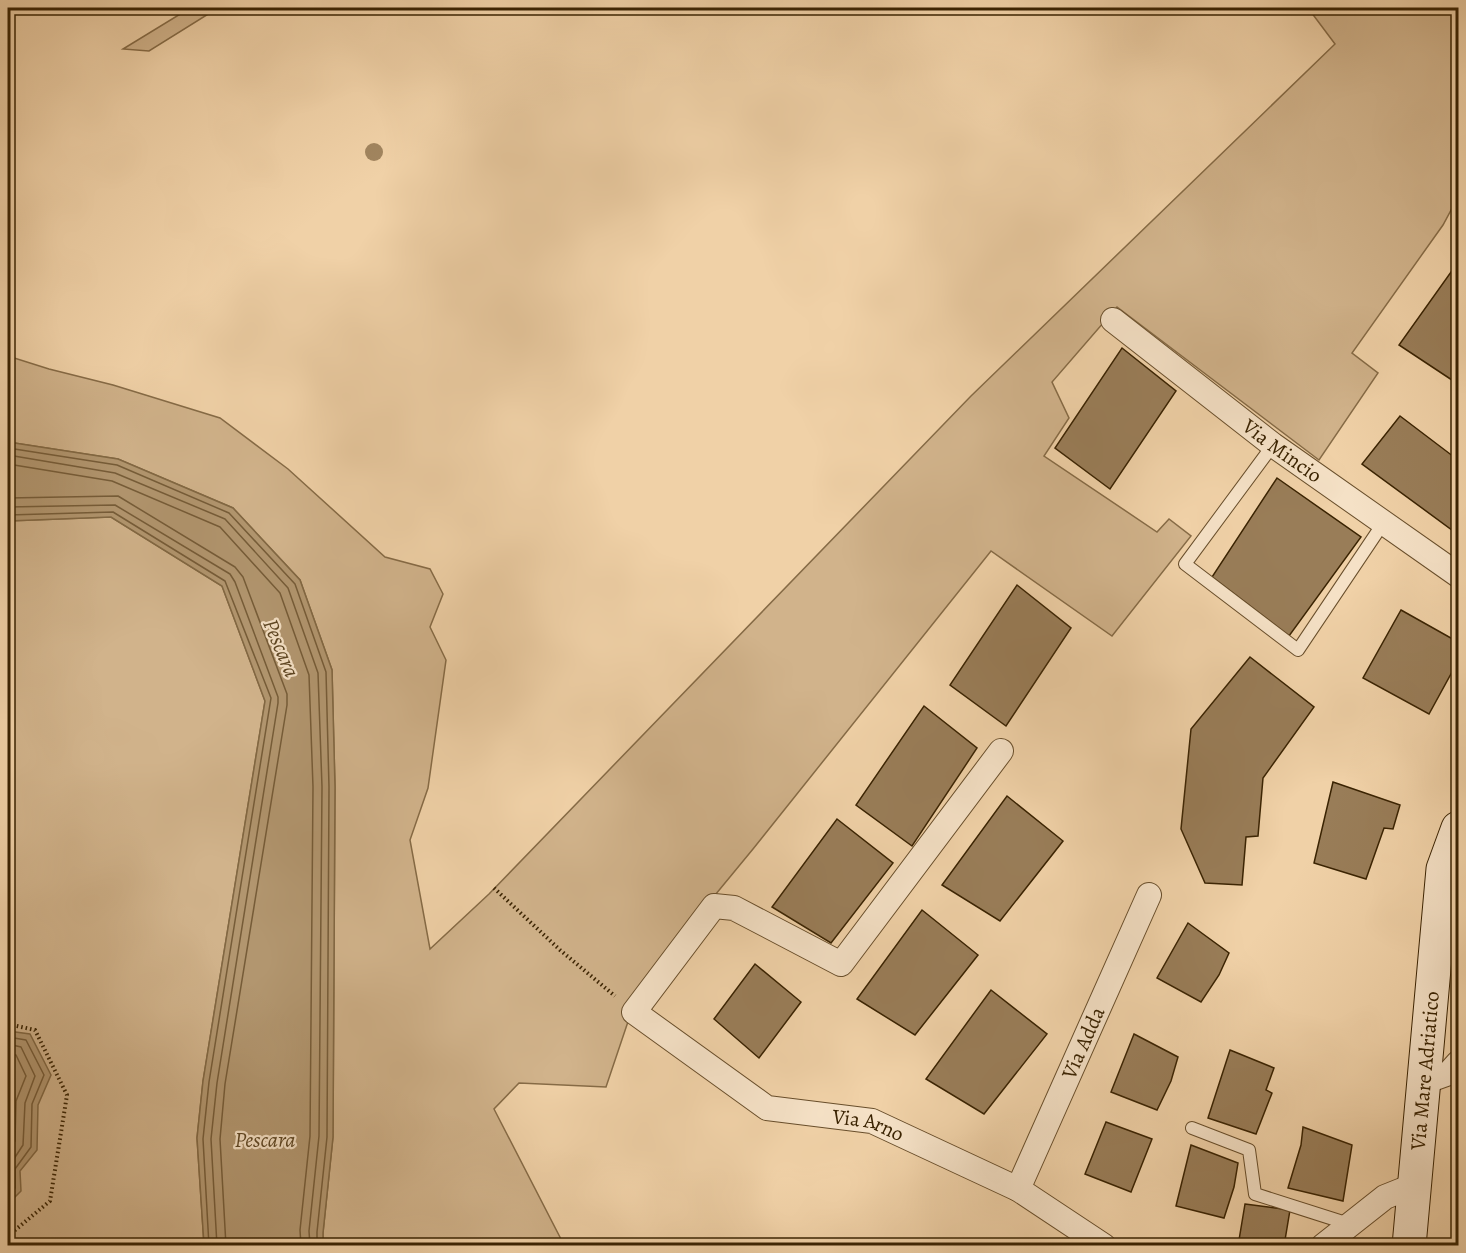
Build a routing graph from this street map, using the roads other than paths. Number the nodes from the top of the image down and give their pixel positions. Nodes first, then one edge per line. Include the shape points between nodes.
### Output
1 (1113, 320) dead end
2 (1273, 445) junction
3 (1384, 522) junction
4 (1458, 574) edge
5 (1001, 751) dead end
6 (1458, 828) edge
7 (1149, 895) dead end
8 (1458, 1064) edge
9 (1424, 1083) junction
10 (1192, 1128) dead end
11 (1415, 1185) junction
12 (1018, 1189) junction
13 (1349, 1224) junction
14 (1104, 1245) edge
15 (1323, 1245) edge
16 (1409, 1245) edge

1 - 2 street, Via Mincio
2 - 3 street, Via Mincio
2 - 3 lane via 1185,564 1298,651
3 - 4 street, Via Mincio
5 - 12 street, Via Arno via 841,964 734,908 714,906 634,1012 767,1108 872,1121
6 - 9 main road, Via Mare Adriatico via 1443,869
7 - 12 street, Via Adda
8 - 9 street via 1449,1073
9 - 11 main road, Via Mare Adriatico
10 - 13 lane via 1249,1150 1255,1194
11 - 13 street via 1385,1197
11 - 16 main road, Via Mare Adriatico
12 - 14 street, Via Arno
13 - 15 street

